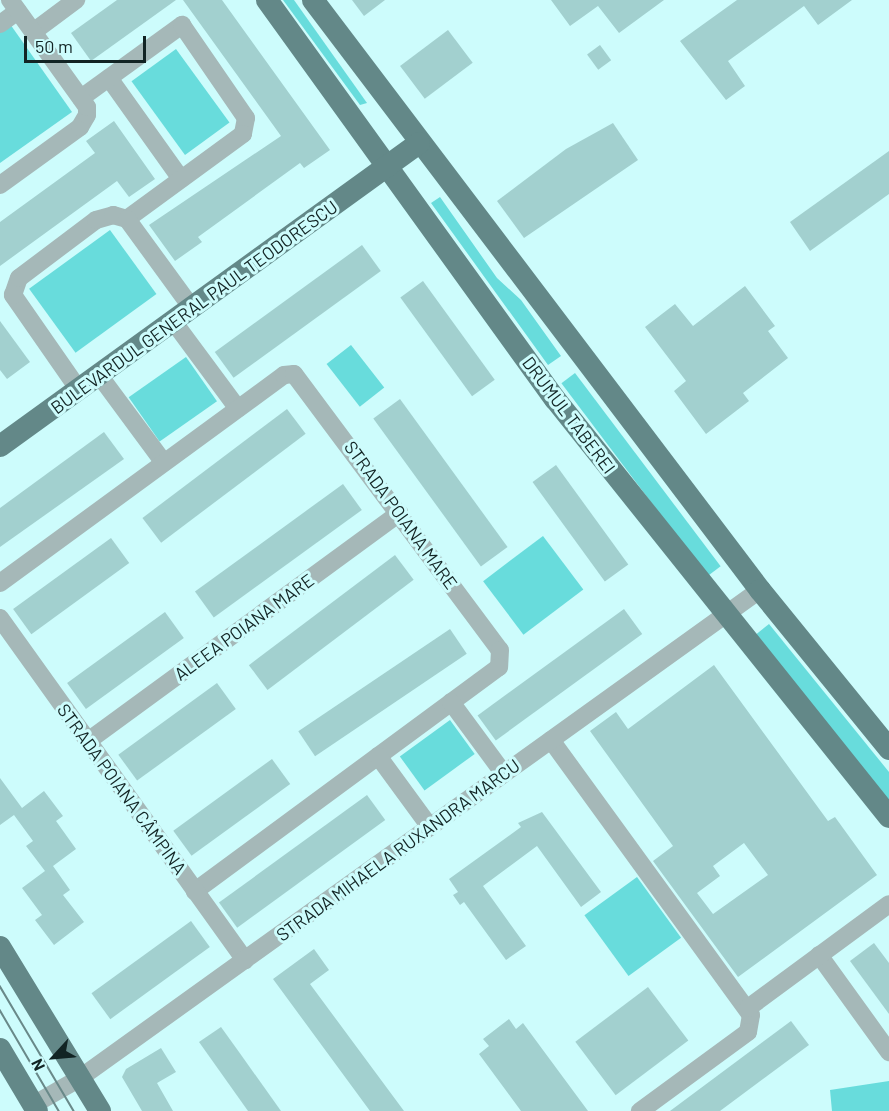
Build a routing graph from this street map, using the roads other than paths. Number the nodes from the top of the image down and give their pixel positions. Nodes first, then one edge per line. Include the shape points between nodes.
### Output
1 (76, 0) edge
2 (267, 0) edge
3 (313, 0) edge
4 (14, 5) edge
5 (0, 24) edge
6 (33, 32) junction
7 (109, 78) junction
8 (81, 98) junction
9 (419, 143) junction
10 (387, 166) junction
11 (181, 179) junction
12 (0, 185) edge
13 (127, 219) junction
14 (7, 306) edge
15 (192, 308) junction
16 (173, 321) junction
17 (99, 375) junction
18 (79, 390) junction
19 (238, 409) junction
20 (0, 446) edge
21 (164, 463) junction
22 (400, 513) junction
23 (0, 583) edge
24 (760, 590) junction
25 (725, 616) junction
26 (0, 618) edge
27 (452, 702) junction
28 (552, 740) junction
29 (88, 741) junction
30 (889, 749) edge
31 (378, 756) junction
32 (504, 774) junction
33 (889, 817) edge
34 (430, 827) junction
35 (195, 891) junction
36 (889, 904) edge
37 (0, 947) edge
38 (819, 955) junction
39 (245, 960) junction
40 (748, 1008) junction
41 (0, 1049) edge
42 (889, 1052) edge
43 (80, 1078) junction
44 (35, 1108) edge
45 (100, 1111) edge
46 (640, 1111) edge

1 - 6 street
2 - 10 main road, DRUMUL TABEREI
3 - 9 main road
4 - 5 street
4 - 6 street
6 - 8 street
7 - 8 street
7 - 11 street
7 - 11 street via 182,25 231,93 246,117 246,130
8 - 12 street via 87,115 80,128
9 - 10 main road, BULEVARDUL GENERAL PAUL TEODORESCU
9 - 24 main road
10 - 15 main road, BULEVARDUL GENERAL PAUL TEODORESCU
10 - 25 main road, DRUMUL TABEREI via 555,399
11 - 13 street
13 - 14 street via 113,215 96,220 19,278
13 - 15 street
14 - 18 street
15 - 16 main road, BULEVARDUL GENERAL PAUL TEODORESCU
16 - 17 main road, BULEVARDUL GENERAL PAUL TEODORESCU
16 - 19 street
17 - 18 main road, BULEVARDUL GENERAL PAUL TEODORESCU
17 - 21 street
18 - 20 main road, BULEVARDUL GENERAL PAUL TEODORESCU
19 - 21 street, STRADA POIANA MARE
19 - 22 street, STRADA POIANA MARE via 284,375 299,376
21 - 23 street, STRADA POIANA MARE
22 - 27 street, STRADA POIANA MARE via 502,654 499,667
22 - 29 street, ALEEA POIANA MARE
24 - 25 street, STRADA MIHAELA RUXANDRA MARCU
24 - 30 main road
25 - 28 street, STRADA MIHAELA RUXANDRA MARCU
25 - 33 main road, DRUMUL TABEREI
26 - 29 street, STRADA POIANA CÂMPINA
27 - 31 street, STRADA POIANA MARE
27 - 32 street
28 - 32 street, STRADA MIHAELA RUXANDRA MARCU
28 - 40 street
29 - 35 street, STRADA POIANA CÂMPINA
31 - 34 street
31 - 35 street, STRADA POIANA MARE
32 - 34 street, STRADA MIHAELA RUXANDRA MARCU
34 - 39 street, STRADA MIHAELA RUXANDRA MARCU
35 - 39 street, STRADA POIANA CÂMPINA
36 - 38 street
37 - 43 main road
38 - 40 street
38 - 42 street
39 - 43 street, STRADA MIHAELA RUXANDRA MARCU
40 - 46 street via 748,1032
41 - 44 main road
43 - 44 street, STRADA MIHAELA RUXANDRA MARCU
43 - 45 main road

